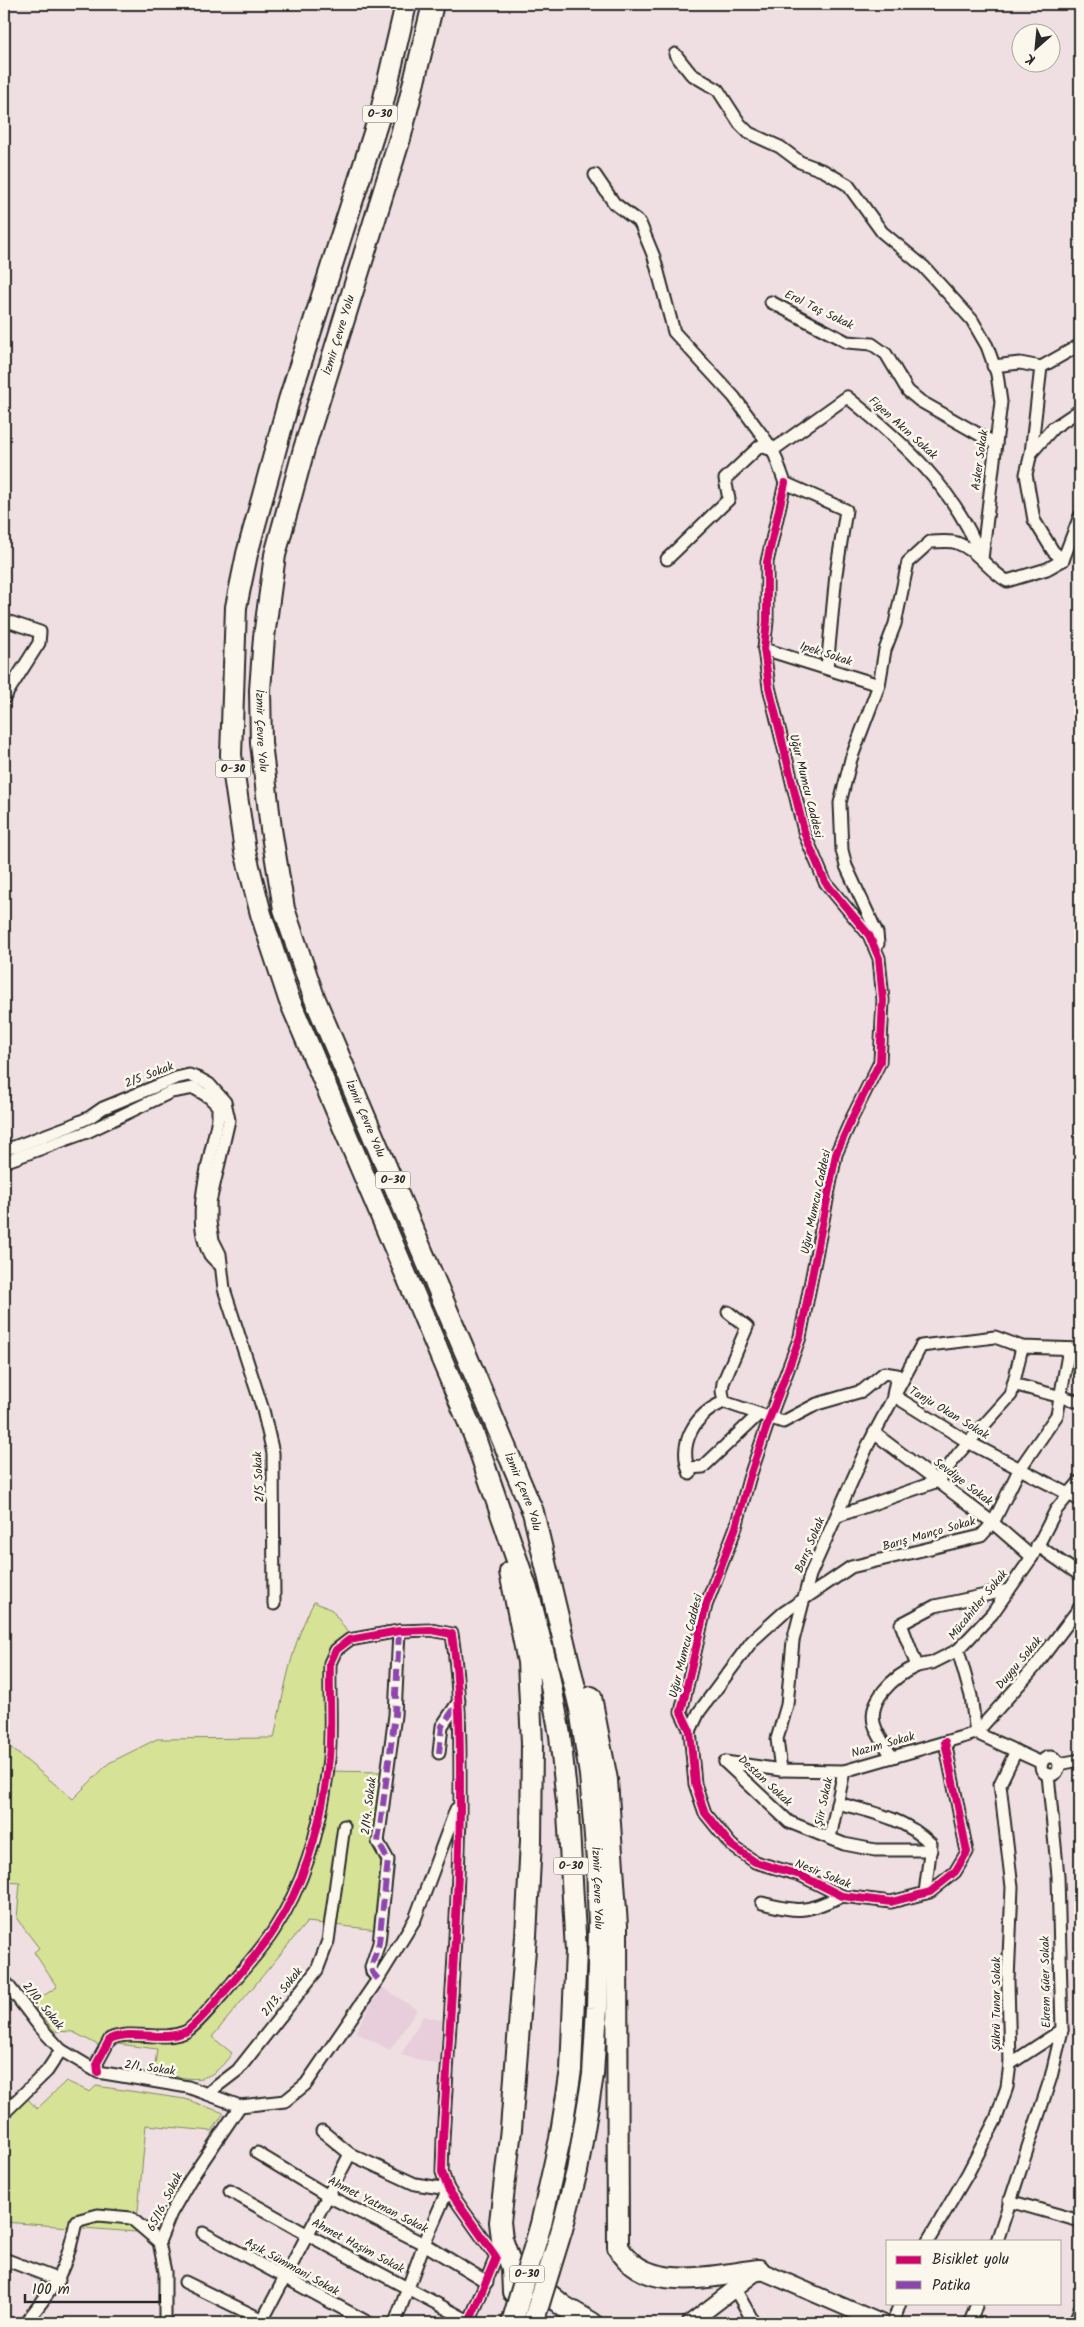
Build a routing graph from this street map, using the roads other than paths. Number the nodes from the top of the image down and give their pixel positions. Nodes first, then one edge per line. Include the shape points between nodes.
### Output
1 (406, 4) edge
2 (433, 4) edge
3 (674, 54) dead end
4 (595, 176) dead end
5 (771, 302) dead end
6 (1080, 345) edge
7 (993, 366) junction
8 (1041, 367) junction
9 (1080, 410) edge
10 (996, 444) junction
11 (773, 450) junction
12 (1031, 453) junction
13 (785, 483) junction
14 (1080, 516) edge
15 (667, 559) dead end
16 (982, 559) junction
17 (1063, 560) junction
18 (4, 620) edge
19 (764, 649) junction
20 (827, 668) junction
21 (879, 685) junction
22 (4, 698) edge
23 (879, 958) junction
24 (4, 1148) edge
25 (4, 1162) edge
26 (221, 1266) junction
27 (728, 1312) dead end
28 (1022, 1347) junction
29 (1074, 1349) edge
30 (1013, 1384) junction
31 (893, 1396) junction
32 (1060, 1396) junction
33 (724, 1402) junction
34 (1080, 1402) edge
35 (764, 1416) junction
36 (874, 1433) junction
37 (968, 1442) junction
38 (1019, 1470) junction
39 (1080, 1480) edge
40 (938, 1481) junction
41 (1070, 1494) junction
42 (1080, 1500) edge
43 (533, 1512) junction
44 (500, 1513) junction
45 (838, 1516) junction
46 (993, 1523) junction
47 (1037, 1545) junction
48 (1032, 1557) junction
49 (1080, 1575) edge
50 (1009, 1590) junction
51 (806, 1599) junction
52 (274, 1604) dead end
53 (1080, 1607) edge
54 (399, 1631) junction
55 (958, 1650) junction
56 (917, 1666) junction
57 (459, 1701) junction
58 (690, 1731) junction
59 (976, 1733) junction
60 (945, 1742) junction
61 (1016, 1751) junction
62 (439, 1753) dead end
63 (892, 1757) junction
64 (1080, 1760) edge
65 (725, 1762) joint
66 (1042, 1762) junction
67 (1059, 1764) junction
68 (780, 1770) junction
69 (844, 1770) junction
70 (1048, 1774) junction
71 (460, 1799) junction
72 (837, 1803) junction
73 (344, 1826) dead end
74 (830, 1838) junction
75 (931, 1850) junction
76 (925, 1893) junction
77 (842, 1896) junction
78 (762, 1904) dead end
79 (378, 1979) junction
80 (4, 1980) edge
81 (1062, 2030) junction
82 (61, 2050) junction
83 (1010, 2064) junction
84 (98, 2072) junction
85 (208, 2093) junction
86 (240, 2106) junction
87 (4, 2113) edge
88 (322, 2131) dead end
89 (256, 2153) dead end
90 (350, 2154) junction
91 (448, 2189) junction
92 (230, 2191) dead end
93 (328, 2196) junction
94 (1009, 2202) junction
95 (1080, 2221) edge
96 (203, 2234) dead end
97 (308, 2235) junction
98 (929, 2240) edge
99 (997, 2240) edge
100 (159, 2242) junction
101 (424, 2244) junction
102 (505, 2247) junction
103 (4, 2259) edge
104 (759, 2270) junction
105 (284, 2278) junction
106 (58, 2280) junction
107 (185, 2282) dead end
108 (487, 2282) junction
109 (408, 2288) junction
110 (735, 2289) junction
111 (513, 2292) joint
112 (900, 2304) edge
113 (977, 2304) edge
114 (1080, 2308) edge
115 (863, 2319) edge
116 (264, 2322) edge
117 (693, 2322) edge
118 (25, 2323) edge
119 (164, 2323) edge
120 (369, 2323) edge
121 (395, 2323) edge
122 (471, 2323) edge
123 (502, 2323) edge
124 (512, 2323) edge
125 (533, 2323) edge
126 (592, 2323) edge
127 (754, 2323) edge
128 (882, 2323) edge
129 (894, 2323) edge
130 (970, 2323) edge
131 (1075, 2323) edge

1 - 44 highway, İzmir Çevre Yolu / O-30 via 381,112 290,400 247,554 236,607 231,755 245,851 261,914 289,999 474,1435
2 - 43 highway, İzmir Çevre Yolu / O-30 via 401,135 304,449 275,555 260,690 261,743 284,909 314,997
3 - 7 street, Asker Sokak via 691,74 718,90 749,133 848,185 882,232 924,267 972,320 987,346
4 - 11 street via 614,203 640,223 654,257 674,332 734,397
5 - 10 street, Erol Taş Sokak via 847,342 872,344 886,354 908,391 920,401
6 - 8 street
7 - 8 street via 1020,363
7 - 10 street, Asker Sokak via 1002,402
8 - 12 street
9 - 12 street via 1053,428
10 - 16 street, Asker Sokak
11 - 13 street
11 - 15 street via 760,446 726,480 729,499
11 - 16 street, Figen Akın Sokak via 847,397 890,432 931,472 973,535
12 - 17 street via 1026,474 1034,520 1053,551
13 - 19 street, Uğur Mumcu Caddesi via 767,562
13 - 20 street via 846,510
14 - 17 street
16 - 17 street via 994,574 1007,581 1047,569
16 - 21 street via 957,543 930,542 908,562
18 - 22 street via 35,629 41,636
19 - 20 street, Ipek Sokak
19 - 23 street, Uğur Mumcu Caddesi via 769,687 806,836 825,882 869,935
20 - 21 street, Ipek Sokak
21 - 23 street via 850,759 840,803 842,850 876,933
23 - 35 street, Uğur Mumcu Caddesi via 883,1000 880,1062 836,1154 800,1337
24 - 26 street, 2/5 Sokak via 70,1126 171,1079 189,1075 200,1079 217,1092 229,1110 210,1202 213,1240 220,1254
25 - 26 street, 2/5 Sokak via 87,1132 171,1092 200,1090 218,1106 200,1210 210,1256
26 - 52 street, 2/5 Sokak via 224,1289 263,1410 273,1453
27 - 33 street via 746,1326 723,1383
28 - 29 street
28 - 30 street
28 - 31 street, Barış Sokak via 996,1337 921,1346
29 - 32 street, Barış Manço Sokak
30 - 32 street
30 - 37 street via 1011,1394
31 - 35 street, Tanju Okan Sokak via 897,1376 884,1373 862,1391 817,1404 783,1422
31 - 36 street, Barış Sokak
31 - 37 street, Tanju Okan Sokak
32 - 34 street
32 - 38 street, Barış Manço Sokak via 1057,1416
33 - 35 street
33 - 35 street via 703,1414 694,1426 686,1444 689,1471 703,1467
35 - 58 street, Uğur Mumcu Caddesi via 736,1527 706,1605 681,1712
36 - 40 street, Sevdiye Sokak
36 - 45 street, Barış Sokak
37 - 38 street, Tanju Okan Sokak
37 - 40 street
38 - 41 street, Tanju Okan Sokak
38 - 46 street, Barış Manço Sokak
39 - 41 street, Mücahitler Sokak
40 - 45 street
40 - 46 street, Sevdiye Sokak
41 - 42 street, Tanju Okan Sokak
41 - 47 street, Mücahitler Sokak via 1056,1510
43 - 104 highway via 579,1647 607,1780 617,1935 618,2247 633,2266 657,2277
43 - 125 highway, İzmir Çevre Yolu / O-30, bridge via 580,1709 590,1775 599,1928 593,2075 577,2171
44 - 102 highway via 528,1662 532,1743 526,1936 511,2129 500,2222
44 - 124 highway, İzmir Çevre Yolu / O-30, bridge via 530,1598 560,1735 569,1822 576,1951 571,2070 560,2139 541,2224
45 - 51 street, Barış Sokak via 810,1575
46 - 48 street, Sevdiye Sokak
46 - 51 street, Barış Manço Sokak via 981,1536 851,1567
47 - 48 street, Mücahitler Sokak
47 - 49 street
48 - 50 street, Mücahitler Sokak
50 - 55 street, Mücahitler Sokak via 992,1614
50 - 56 street via 935,1606 901,1624
51 - 58 street, Barış Manço Sokak via 783,1613 752,1640 699,1712
51 - 68 street, Barış Sokak via 793,1641 787,1705 776,1739
53 - 59 street, Duygu Sokak via 1034,1668
54 - 57 street via 431,1630 452,1634
54 - 79 street, 2/14. Sokak via 395,1715 378,1842 388,1860 379,1943 371,1967
54 - 84 street via 349,1640 336,1650 330,1663 329,1757 314,1838 303,1872 274,1930 224,1993 191,2028 178,2034 128,2034 110,2039 97,2063
55 - 56 street via 932,1663
55 - 59 street, Mücahitler Sokak via 971,1696
56 - 63 street via 890,1682 873,1709 875,1728
57 - 62 street via 442,1726
57 - 71 street
58 - 77 street, Nesir Sokak via 694,1784 706,1813 731,1845 755,1862 800,1874
59 - 60 street, Nazım Sokak
59 - 61 street
60 - 63 street, Nazım Sokak
60 - 76 street, Nesir Sokak via 967,1852 955,1872
61 - 66 street
61 - 83 street, Şükrü Tunar Sokak via 1000,1784 1012,1887 1008,1980
63 - 69 street, Nazım Sokak
64 - 67 street
65 - 68 street, Nazım Sokak
65 - 74 street, Destan Sokak via 789,1822
66 - 67 street via 1051,1757
66 - 70 street via 1041,1769
67 - 70 street via 1057,1772
68 - 69 street, Nazım Sokak
69 - 72 street, Şiir Sokak
70 - 81 street, Ekrem Güer Sokak via 1058,1876
71 - 79 street via 421,1908
71 - 91 street via 459,1881 442,2140 442,2172
72 - 74 street, Şiir Sokak
72 - 75 street via 898,1820 918,1831 931,1844
73 - 85 street, 2/13. Sokak via 328,1941 317,1970 238,2070
74 - 75 street, Destan Sokak via 875,1850
75 - 76 street
76 - 77 street, Nesir Sokak via 891,1902
77 - 78 street via 812,1909 795,1911
79 - 86 street via 306,2084 285,2101
80 - 82 street, 2/10. Sokak
81 - 83 street
81 - 94 street, Ekrem Güer Sokak via 1051,2077
82 - 84 street, 2/1. Sokak
82 - 87 street via 48,2071
83 - 98 street, Şükrü Tunar Sokak via 1007,2087 996,2119
84 - 85 street, 2/1. Sokak
85 - 86 street, 2/1. Sokak
86 - 100 street, 65/16. Sokak via 190,2180
88 - 90 street
89 - 93 street, Ahmet Yatman Sokak
90 - 91 street via 416,2184
90 - 93 street
91 - 101 street
91 - 108 street via 496,2257
92 - 97 street, Ahmet Haşim Sokak
93 - 97 street
93 - 101 street, Ahmet Yatman Sokak
94 - 95 street
94 - 99 street, Ekrem Güer Sokak
96 - 105 street, Aşık Sümmani Sokak
97 - 105 street
97 - 109 street, Ahmet Haşim Sokak
100 - 106 street via 131,2218 98,2216 76,2221 70,2253
100 - 119 street, 65/16. Sokak via 165,2272
101 - 108 street, Ahmet Yatman Sokak
101 - 109 street
102 - 111 highway via 512,2268
102 - 126 highway via 537,2285
103 - 106 street
104 - 110 main road
104 - 115 main road
105 - 116 street
105 - 120 street, Aşık Sümmani Sokak
106 - 118 street
107 - 116 street
108 - 122 street
109 - 121 street
109 - 122 street, Ahmet Haşim Sokak
110 - 117 main road
110 - 127 street
111 - 123 main road
112 - 129 street
113 - 130 street
114 - 131 street
115 - 128 main road

